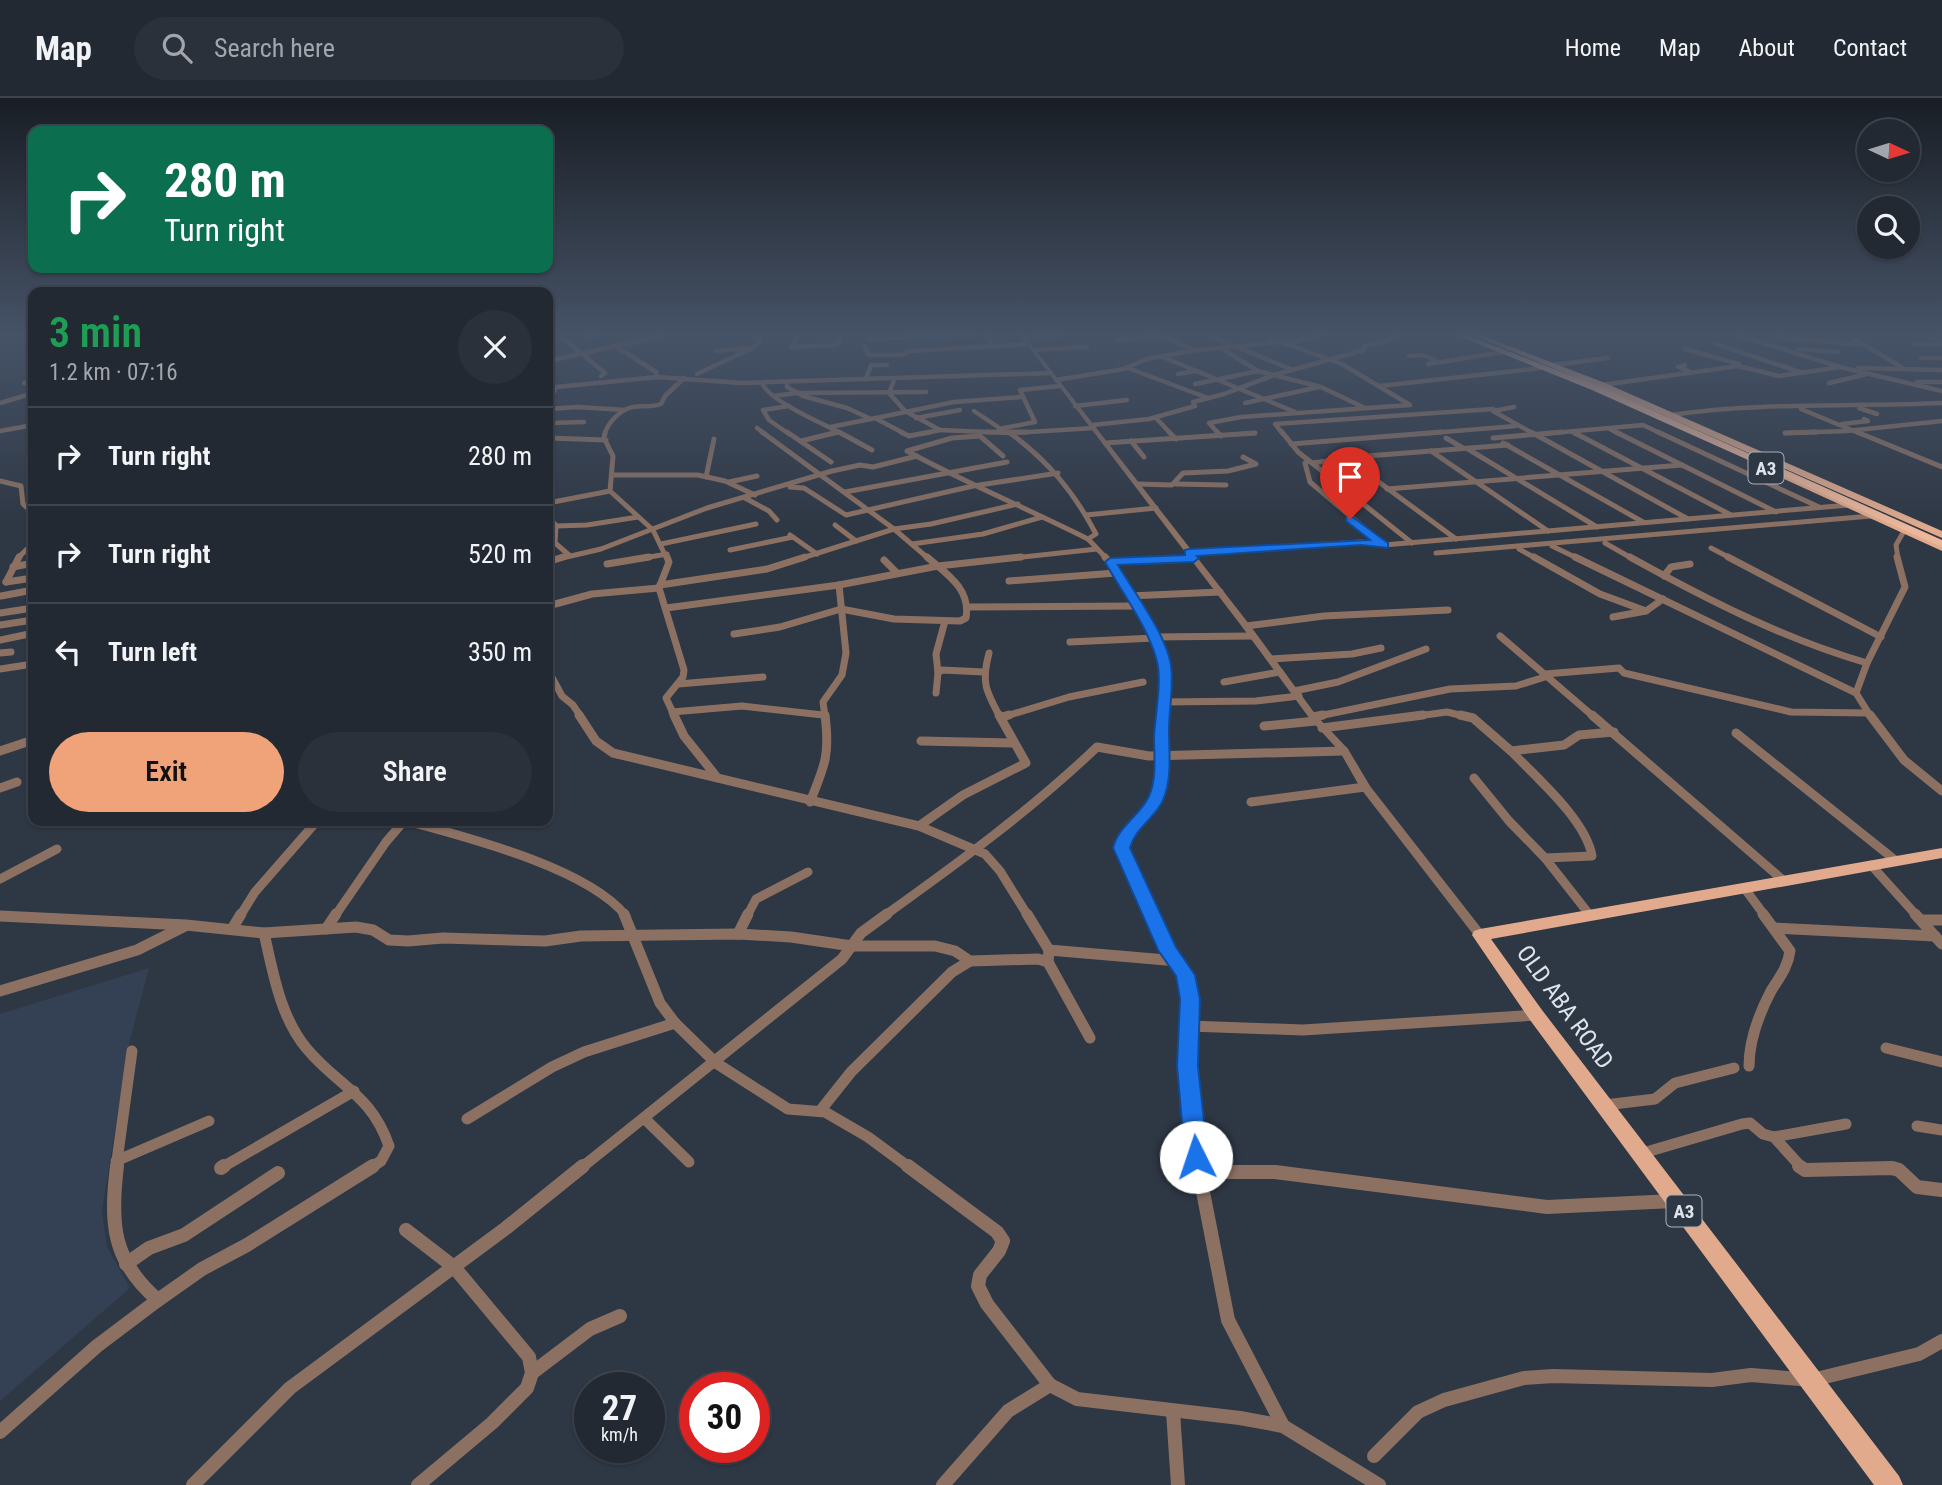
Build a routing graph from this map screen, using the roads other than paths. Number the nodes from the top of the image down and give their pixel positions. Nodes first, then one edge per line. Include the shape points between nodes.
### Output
1 (664, 399) edge
2 (778, 399) edge
3 (815, 399) edge
4 (894, 399) edge
5 (998, 399) edge
6 (1022, 399) edge
7 (1070, 399) edge
8 (1207, 399) edge
9 (1263, 399) edge
10 (1271, 399) edge
11 (1347, 399) edge
12 (1398, 399) edge
13 (1624, 399) edge
14 (1625, 399) edge
15 (1629, 399) edge
16 (1127, 400) dead end
17 (1266, 400) junction
18 (1245, 403) dead end
19 (1942, 403) edge
20 (1075, 405) junction
21 (789, 406) junction
22 (1854, 406) junction
23 (553, 407) edge
24 (1514, 407) dead end
25 (1797, 407) junction
26 (1367, 408) junction
27 (1493, 409) junction
28 (625, 410) junction
29 (960, 410) dead end
30 (905, 411) junction
31 (974, 411) dead end
32 (1297, 413) junction
33 (1877, 414) dead end
34 (1671, 415) junction
35 (916, 418) junction
36 (1156, 418) junction
37 (873, 419) junction
38 (1864, 419) dead end
39 (1942, 421) edge
40 (584, 422) dead end
41 (553, 423) edge
42 (1840, 424) junction
43 (1518, 425) junction
44 (28, 426) edge
45 (1093, 426) junction
46 (757, 428) dead end
47 (830, 428) junction
48 (1477, 428) junction
49 (1608, 428) junction
50 (999, 429) junction
51 (0, 430) edge
52 (940, 430) junction
53 (1853, 430) junction
54 (838, 432) junction
55 (1571, 432) junction
56 (1898, 432) dead end
57 (1010, 433) junction
58 (1255, 433) dead end
59 (1785, 433) dead end
60 (980, 434) junction
61 (1535, 435) junction
62 (1221, 436) junction
63 (1868, 436) junction
64 (553, 438) edge
65 (1446, 438) dead end
66 (1493, 438) junction
67 (714, 439) dead end
68 (1175, 439) junction
69 (607, 440) junction
70 (801, 441) junction
71 (1131, 441) junction
72 (1105, 443) junction
73 (1291, 444) junction
74 (1508, 445) junction
75 (1465, 448) junction
76 (872, 450) dead end
77 (1430, 451) junction
78 (917, 456) junction
79 (1003, 456) dead end
80 (1750, 456) junction
81 (1144, 457) dead end
82 (1243, 457) dead end
83 (1351, 458) junction
84 (831, 462) dead end
85 (1007, 462) dead end
86 (1310, 462) junction
87 (1682, 465) junction
88 (1942, 467) edge
89 (1643, 469) junction
90 (944, 471) junction
91 (1602, 472) junction
92 (1058, 473) junction
93 (614, 475) junction
94 (819, 475) junction
95 (757, 476) dead end
96 (1562, 476) junction
97 (706, 477) junction
98 (1518, 480) junction
99 (0, 481) edge
100 (729, 482) junction
101 (1474, 482) junction
102 (28, 484) edge
103 (1138, 484) junction
104 (1176, 484) junction
105 (1226, 485) dead end
106 (21, 486) junction
107 (973, 486) junction
108 (778, 487) junction
109 (1387, 489) junction
110 (610, 491) junction
111 (845, 492) junction
112 (755, 495) junction
113 (745, 498) junction
114 (553, 502) edge
115 (1018, 504) junction
116 (1849, 505) junction
117 (28, 508) edge
118 (1156, 508) junction
119 (1820, 508) junction
120 (868, 511) junction
121 (1776, 512) junction
122 (1086, 514) junction
123 (1733, 516) junction
124 (1871, 516) junction
125 (638, 517) junction
126 (1042, 517) junction
127 (1689, 519) junction
128 (777, 520) dead end
129 (553, 522) edge
130 (1644, 523) junction
131 (756, 524) dead end
132 (835, 524) dead end
133 (556, 526) junction
134 (1597, 527) junction
135 (894, 529) junction
136 (653, 530) junction
137 (1548, 531) junction
138 (1904, 531) junction
139 (1942, 537) edge
140 (1088, 539) junction
141 (1456, 539) junction
142 (856, 541) junction
143 (1603, 542) junction
144 (1412, 543) junction
145 (662, 544) junction
146 (912, 544) junction
147 (1384, 545) junction
148 (1551, 546) junction
149 (1942, 546) edge
150 (28, 548) edge
151 (1517, 548) junction
152 (1711, 548) dead end
153 (1097, 549) junction
154 (730, 550) dead end
155 (1436, 553) dead end
156 (667, 554) junction
157 (817, 554) junction
158 (569, 555) junction
159 (1191, 556) junction
160 (553, 560) edge
161 (884, 560) dead end
162 (1110, 562) junction
163 (607, 564) dead end
164 (1690, 564) dead end
165 (28, 565) edge
166 (938, 566) junction
167 (13, 567) junction
168 (896, 572) junction
169 (1116, 573) junction
170 (1664, 576) junction
171 (28, 579) edge
172 (1009, 581) dead end
173 (3, 583) edge
174 (839, 585) junction
175 (660, 587) junction
176 (28, 591) edge
177 (1220, 592) junction
178 (1129, 596) junction
179 (1, 598) edge
180 (1663, 599) junction
181 (553, 605) edge
182 (1135, 606) junction
183 (968, 607) junction
184 (666, 608) junction
185 (28, 609) edge
186 (841, 609) junction
187 (1447, 610) dead end
188 (1646, 611) junction
189 (0, 613) edge
190 (1613, 617) dead end
191 (28, 621) edge
192 (945, 621) junction
193 (0, 625) edge
194 (1247, 626) junction
195 (28, 634) edge
196 (734, 634) dead end
197 (1253, 636) junction
198 (1500, 636) dead end
199 (1881, 637) junction
200 (1154, 638) junction
201 (0, 640) edge
202 (1070, 642) dead end
203 (1381, 648) dead end
204 (1426, 649) dead end
205 (11, 652) dead end
206 (0, 653) edge
207 (989, 653) dead end
208 (1271, 659) junction
209 (1867, 663) junction
210 (28, 665) edge
211 (0, 669) edge
212 (984, 672) junction
213 (1280, 672) junction
214 (938, 673) junction
215 (1547, 675) junction
216 (763, 677) dead end
217 (553, 679) edge
218 (1143, 682) dead end
219 (1224, 682) dead end
220 (678, 684) junction
221 (936, 693) dead end
222 (1856, 693) junction
223 (1297, 694) junction
224 (1162, 702) junction
225 (672, 712) junction
226 (1868, 713) junction
227 (823, 715) junction
228 (1002, 717) junction
229 (1317, 722) junction
230 (1264, 726) dead end
231 (1614, 732) junction
232 (1736, 733) dead end
233 (921, 741) dead end
234 (28, 742) edge
235 (1012, 743) junction
236 (0, 751) edge
237 (1344, 751) junction
238 (1511, 751) junction
239 (1162, 756) junction
240 (716, 776) junction
241 (1474, 778) dead end
242 (17, 782) dead end
243 (1365, 787) junction
244 (0, 788) edge
245 (1942, 791) edge
246 (810, 802) junction
247 (1251, 802) dead end
248 (313, 826) edge
249 (400, 826) edge
250 (424, 826) edge
251 (919, 826) junction
252 (57, 849) dead end
253 (976, 850) junction
254 (1942, 853) edge
255 (1545, 859) junction
256 (1895, 860) junction
257 (1871, 865) junction
258 (808, 872) dead end
259 (0, 879) edge
260 (1784, 881) junction
261 (1745, 889) junction
262 (1589, 914) junction
263 (0, 916) edge
264 (1923, 920) junction
265 (1942, 920) edge
266 (186, 925) junction
267 (1775, 928) junction
268 (232, 929) junction
269 (326, 929) junction
270 (264, 933) junction
271 (738, 934) junction
272 (635, 935) junction
273 (1480, 935) junction
274 (1939, 940) edge
275 (852, 946) junction
276 (1049, 956) junction
277 (970, 961) junction
278 (1178, 961) junction
279 (0, 991) edge
280 (1536, 1015) junction
281 (675, 1023) junction
282 (1188, 1026) junction
283 (1090, 1038) dead end
284 (1886, 1048) dead end
285 (132, 1051) dead end
286 (1942, 1062) edge
287 (716, 1063) junction
288 (1749, 1066) dead end
289 (1734, 1068) dead end
290 (354, 1091) junction
291 (1605, 1105) junction
292 (820, 1111) junction
293 (467, 1119) dead end
294 (645, 1119) junction
295 (209, 1121) dead end
296 (1846, 1124) dead end
297 (1917, 1126) dead end
298 (1942, 1129) edge
299 (1774, 1137) junction
300 (1643, 1153) junction
301 (116, 1161) junction
302 (689, 1162) dead end
303 (221, 1168) dead end
304 (1199, 1172) junction
305 (278, 1173) dead end
306 (1942, 1190) edge
307 (1676, 1201) junction
308 (406, 1230) dead end
309 (126, 1264) junction
310 (454, 1267) junction
311 (158, 1300) junction
312 (620, 1316) dead end
313 (1942, 1341) edge
314 (532, 1373) junction
315 (1812, 1380) junction
316 (1051, 1385) junction
317 (1172, 1412) junction
318 (1287, 1428) junction
319 (0, 1432) edge
320 (1374, 1456) dead end
321 (193, 1485) edge
322 (418, 1485) edge
323 (943, 1485) edge
324 (1178, 1485) edge
325 (1378, 1485) edge
326 (1890, 1485) edge

1 - 28 street via 651,408
2 - 21 street
3 - 37 street
4 - 30 street
5 - 30 street
6 - 50 street via 1034,424
7 - 20 street
8 - 36 street
9 - 17 street
10 - 17 street
11 - 26 street
12 - 26 street via 1410,405
13 - 116 main road, A3
14 - 80 highway
15 - 34 main road, A3
16 - 20 street
17 - 18 street
17 - 32 street
19 - 22 street
20 - 45 street
21 - 47 street
21 - 70 street via 763,410 769,420
22 - 25 street
22 - 33 street
23 - 28 street
24 - 27 street
25 - 34 street via 1728,407
25 - 42 street
26 - 32 street
27 - 43 street
27 - 73 street via 1275,424
28 - 69 street via 606,427
29 - 35 street
30 - 35 street
30 - 37 street
31 - 50 street
32 - 62 street via 1209,423
34 - 139 main road, A3
35 - 52 street
36 - 45 street
36 - 68 street
37 - 47 street
37 - 52 street via 909,436
38 - 42 street via 1867,422
39 - 53 street
40 - 41 street
42 - 53 street
43 - 48 street
43 - 61 street
44 - 51 street
45 - 57 street
45 - 72 street
46 - 94 street
47 - 54 street
48 - 66 street
48 - 73 street
49 - 55 street
49 - 87 street
49 - 119 street via 1649,427
50 - 57 street
50 - 60 street
52 - 60 street
53 - 59 street
53 - 63 street
54 - 70 street
54 - 76 street
55 - 61 street
55 - 89 street
56 - 63 street
57 - 92 street
58 - 62 street
60 - 78 street via 907,451
60 - 79 street
61 - 66 street
61 - 91 street
62 - 68 street
63 - 88 street
64 - 69 street
65 - 75 street
66 - 74 street
67 - 97 street
68 - 71 street
69 - 93 street
70 - 84 street
71 - 72 street
71 - 81 street
72 - 103 street
73 - 86 street
74 - 75 street
74 - 96 street
75 - 77 street
75 - 98 street
77 - 83 street
77 - 101 street
78 - 90 street
78 - 94 street
80 - 139 highway
80 - 149 highway
82 - 104 street via 1256,464 1228,471 1183,473
83 - 86 street
83 - 109 street
85 - 90 street
86 - 144 street
86 - 147 street via 1305,463 1310,482
87 - 89 street
87 - 121 street
89 - 91 street
89 - 123 street
90 - 107 street
90 - 111 street
91 - 96 street
91 - 127 street
92 - 107 street
92 - 122 street
93 - 97 street
93 - 110 street
94 - 108 street
94 - 111 street
95 - 100 street
96 - 98 street
96 - 130 street
97 - 100 street
98 - 101 street
98 - 134 street
99 - 106 street
100 - 112 street
101 - 109 street
101 - 137 street
102 - 106 street
103 - 104 street
103 - 118 street
104 - 105 street
106 - 117 street via 23,504
107 - 115 street
107 - 120 street
108 - 112 street
108 - 120 street via 804,488 846,515
109 - 141 street
110 - 114 street
110 - 125 street
111 - 120 street
112 - 113 street
113 - 128 street
113 - 136 street via 668,521
115 - 126 street
115 - 135 street
116 - 119 street
116 - 124 main road, A3
118 - 122 street
118 - 159 street
119 - 121 street
120 - 135 street
121 - 123 street
122 - 140 street via 1096,534
123 - 127 street
124 - 138 main road, A3
124 - 143 street
125 - 133 street
125 - 136 street
126 - 140 street
126 - 146 street via 983,534
127 - 130 street
129 - 133 street
130 - 134 street
131 - 145 street
132 - 142 street
133 - 158 street via 555,543
134 - 137 street
135 - 142 street
135 - 146 street
136 - 145 street
136 - 158 street via 601,550
137 - 141 street
138 - 149 main road, A3
138 - 199 street via 1894,552 1906,572 1905,587
140 - 153 street
141 - 144 street
142 - 157 street
143 - 148 street
143 - 170 street
144 - 147 street
145 - 156 street
146 - 166 street
147 - 159 street via 1361,541
148 - 151 street
148 - 180 street
150 - 167 street
151 - 155 street
151 - 188 street via 1600,594
152 - 199 street
153 - 162 street
153 - 166 street
154 - 157 street via 790,535
156 - 163 street
156 - 175 street via 669,567
157 - 175 street via 767,569
158 - 160 street
159 - 162 street
159 - 177 street
161 - 168 street
162 - 169 street
164 - 170 street via 1671,566
165 - 167 street
166 - 168 street
166 - 183 street via 959,584
167 - 173 street
168 - 174 street
169 - 172 street
169 - 178 street
170 - 209 street via 1813,647
171 - 173 street
173 - 179 street
174 - 184 street
174 - 186 street
175 - 181 street via 592,594
175 - 184 street
176 - 179 street
177 - 178 street
177 - 194 street
178 - 182 street
180 - 188 street
180 - 222 street
182 - 183 street
182 - 200 street
183 - 192 street via 963,621
184 - 220 street via 683,663
185 - 189 street
186 - 192 street via 894,619
186 - 196 street via 780,627
186 - 227 street via 846,653 842,675 822,702
187 - 194 street via 1324,616
188 - 190 street
191 - 193 street
192 - 214 street via 935,666
194 - 197 street
195 - 201 street
197 - 200 street
197 - 208 street
198 - 215 street
199 - 209 street
200 - 202 street
200 - 224 street via 1164,661
203 - 208 street
204 - 223 street
205 - 206 street
207 - 212 street
208 - 213 street
209 - 222 street
210 - 211 street
212 - 214 street
212 - 228 street via 988,697
213 - 219 street
213 - 223 street
214 - 221 street
215 - 226 street via 1619,668 1624,673 1791,712
215 - 229 street via 1516,686 1450,689
215 - 231 street
216 - 220 street
217 - 240 street via 596,741 613,753
218 - 228 street
220 - 225 street via 666,698
222 - 226 street
223 - 224 street via 1256,701
223 - 229 street
224 - 239 street
225 - 227 street via 742,706
225 - 240 street via 684,736
226 - 245 street via 1905,761
227 - 246 street via 827,760
228 - 235 street
229 - 230 street
229 - 237 street
229 - 238 street via 1447,712 1473,719
231 - 238 street via 1579,735 1564,745
231 - 260 street
232 - 256 street
233 - 235 street
234 - 236 street
235 - 251 street via 1026,763 963,794
237 - 239 street
237 - 243 street
238 - 255 street via 1545,786 1593,850 1588,857
239 - 253 street via 1097,747
239 - 278 street via 1156,799 1124,837 1122,848 1167,950
240 - 246 street
241 - 255 street
242 - 244 street
243 - 247 street
243 - 273 street
246 - 251 street
248 - 268 street via 255,892
249 - 269 street
250 - 272 street via 479,841 578,879 617,905
251 - 253 street
252 - 259 street
253 - 275 street via 890,910
253 - 276 street via 1000,871
254 - 256 main road, OLD ABA ROAD
255 - 262 street
256 - 257 main road, OLD ABA ROAD
257 - 260 main road, OLD ABA ROAD
257 - 264 street
258 - 271 street via 756,899
260 - 261 main road, OLD ABA ROAD
261 - 262 main road, OLD ABA ROAD
261 - 267 street
262 - 273 main road, OLD ABA ROAD
263 - 266 street
264 - 265 street
264 - 274 street
266 - 268 street
266 - 279 street via 137,950
267 - 274 street
267 - 288 street via 1790,951 1790,960 1752,1037
268 - 270 street
269 - 270 street
269 - 272 street via 356,927 373,930 388,940 408,942
270 - 290 street via 282,1001 305,1047
271 - 272 street
271 - 275 street
272 - 281 street via 660,1003
273 - 280 main road, OLD ABA ROAD / A3
275 - 277 street via 935,946
275 - 287 street via 842,960
276 - 277 street
276 - 278 street
276 - 283 street
277 - 292 street via 953,972 851,1072
278 - 282 street via 1190,999
280 - 282 street via 1303,1030
280 - 291 main road, OLD ABA ROAD / A3
281 - 287 street
281 - 293 street via 584,1052
282 - 304 street via 1193,1142
284 - 286 street
285 - 301 street
287 - 292 street via 788,1109
287 - 294 street
289 - 291 street via 1675,1083 1655,1099
290 - 303 street
290 - 311 street via 384,1125 389,1146 381,1161
291 - 300 main road, OLD ABA ROAD / A3
292 - 316 street via 868,1137 997,1232 1003,1241 980,1275 978,1286
294 - 302 street
294 - 310 street
295 - 301 street
296 - 299 street
297 - 298 street
299 - 300 street via 1750,1123
299 - 306 street via 1805,1170 1892,1168 1917,1187
300 - 307 main road, OLD ABA ROAD / A3
301 - 309 street via 114,1230
304 - 307 street via 1275,1172 1547,1207
304 - 318 street via 1227,1320
305 - 309 street via 184,1235 149,1248
307 - 315 main road, OLD ABA ROAD / A3
308 - 310 street
309 - 311 street via 141,1289
310 - 314 street via 529,1357
310 - 321 street via 290,1388
311 - 319 street via 97,1346
312 - 314 street via 590,1329
313 - 315 street via 1919,1354
314 - 322 street via 527,1388 492,1423
315 - 320 street via 1751,1375 1712,1380 1524,1378 1418,1412
315 - 326 main road, OLD ABA ROAD / A3
316 - 317 street via 1077,1399
316 - 323 street via 1008,1411
317 - 318 street
317 - 324 street
318 - 325 street

